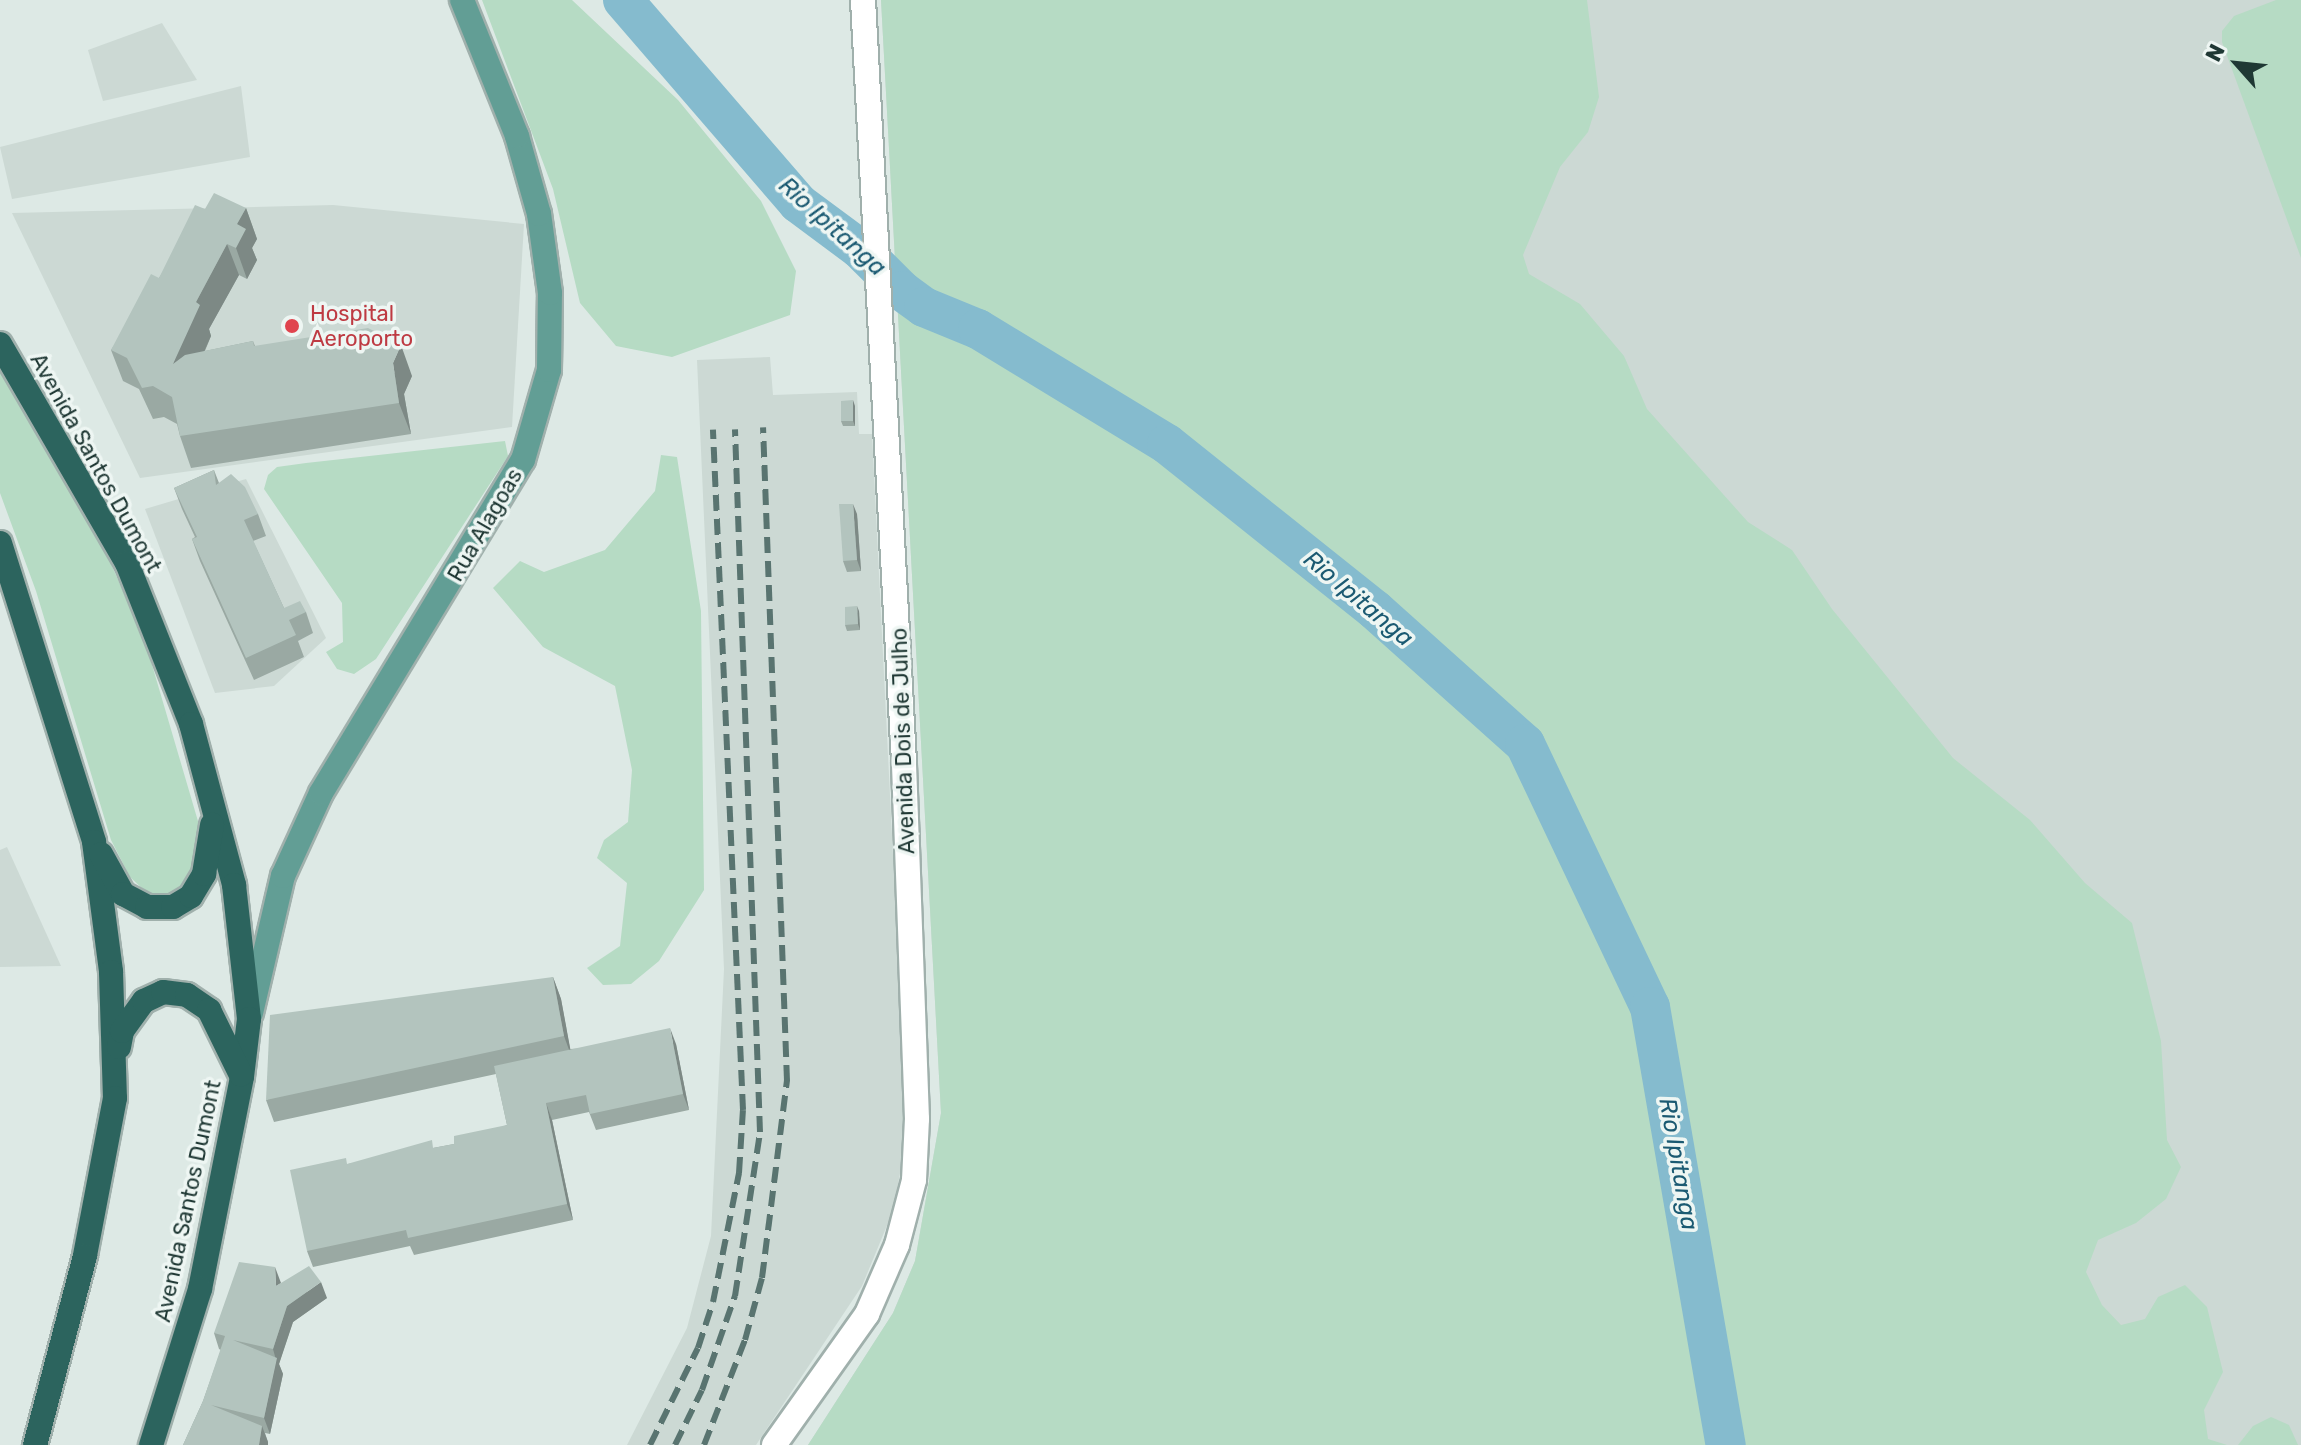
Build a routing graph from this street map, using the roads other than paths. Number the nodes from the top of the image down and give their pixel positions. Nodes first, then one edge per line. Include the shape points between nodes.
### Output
1 (462, 0) edge
2 (863, 0) edge
3 (0, 344) edge
4 (0, 543) edge
5 (212, 803) junction
6 (94, 842) junction
7 (249, 1019) junction
8 (242, 1077) junction
9 (115, 1098) junction
10 (35, 1445) edge
11 (151, 1445) edge
12 (774, 1445) edge

1 - 7 main road, Rua Alagoas via 517,136 539,214 550,293 549,370 523,460 315,807 283,876
2 - 12 street, Avenida Dois de Julho via 885,350 915,1020 914,1180 897,1245 867,1314
3 - 5 highway, Avenida Santos Dumont via 127,563 191,724
4 - 6 highway
5 - 6 highway via 204,874 191,896 173,907 147,907 123,894
5 - 7 highway, Avenida Santos Dumont via 234,885
6 - 9 highway via 111,972
7 - 8 highway, Avenida Santos Dumont
8 - 9 highway via 209,1010 187,995 163,992 144,1001 122,1031
8 - 11 highway, Avenida Santos Dumont via 200,1289
9 - 10 highway via 85,1256

